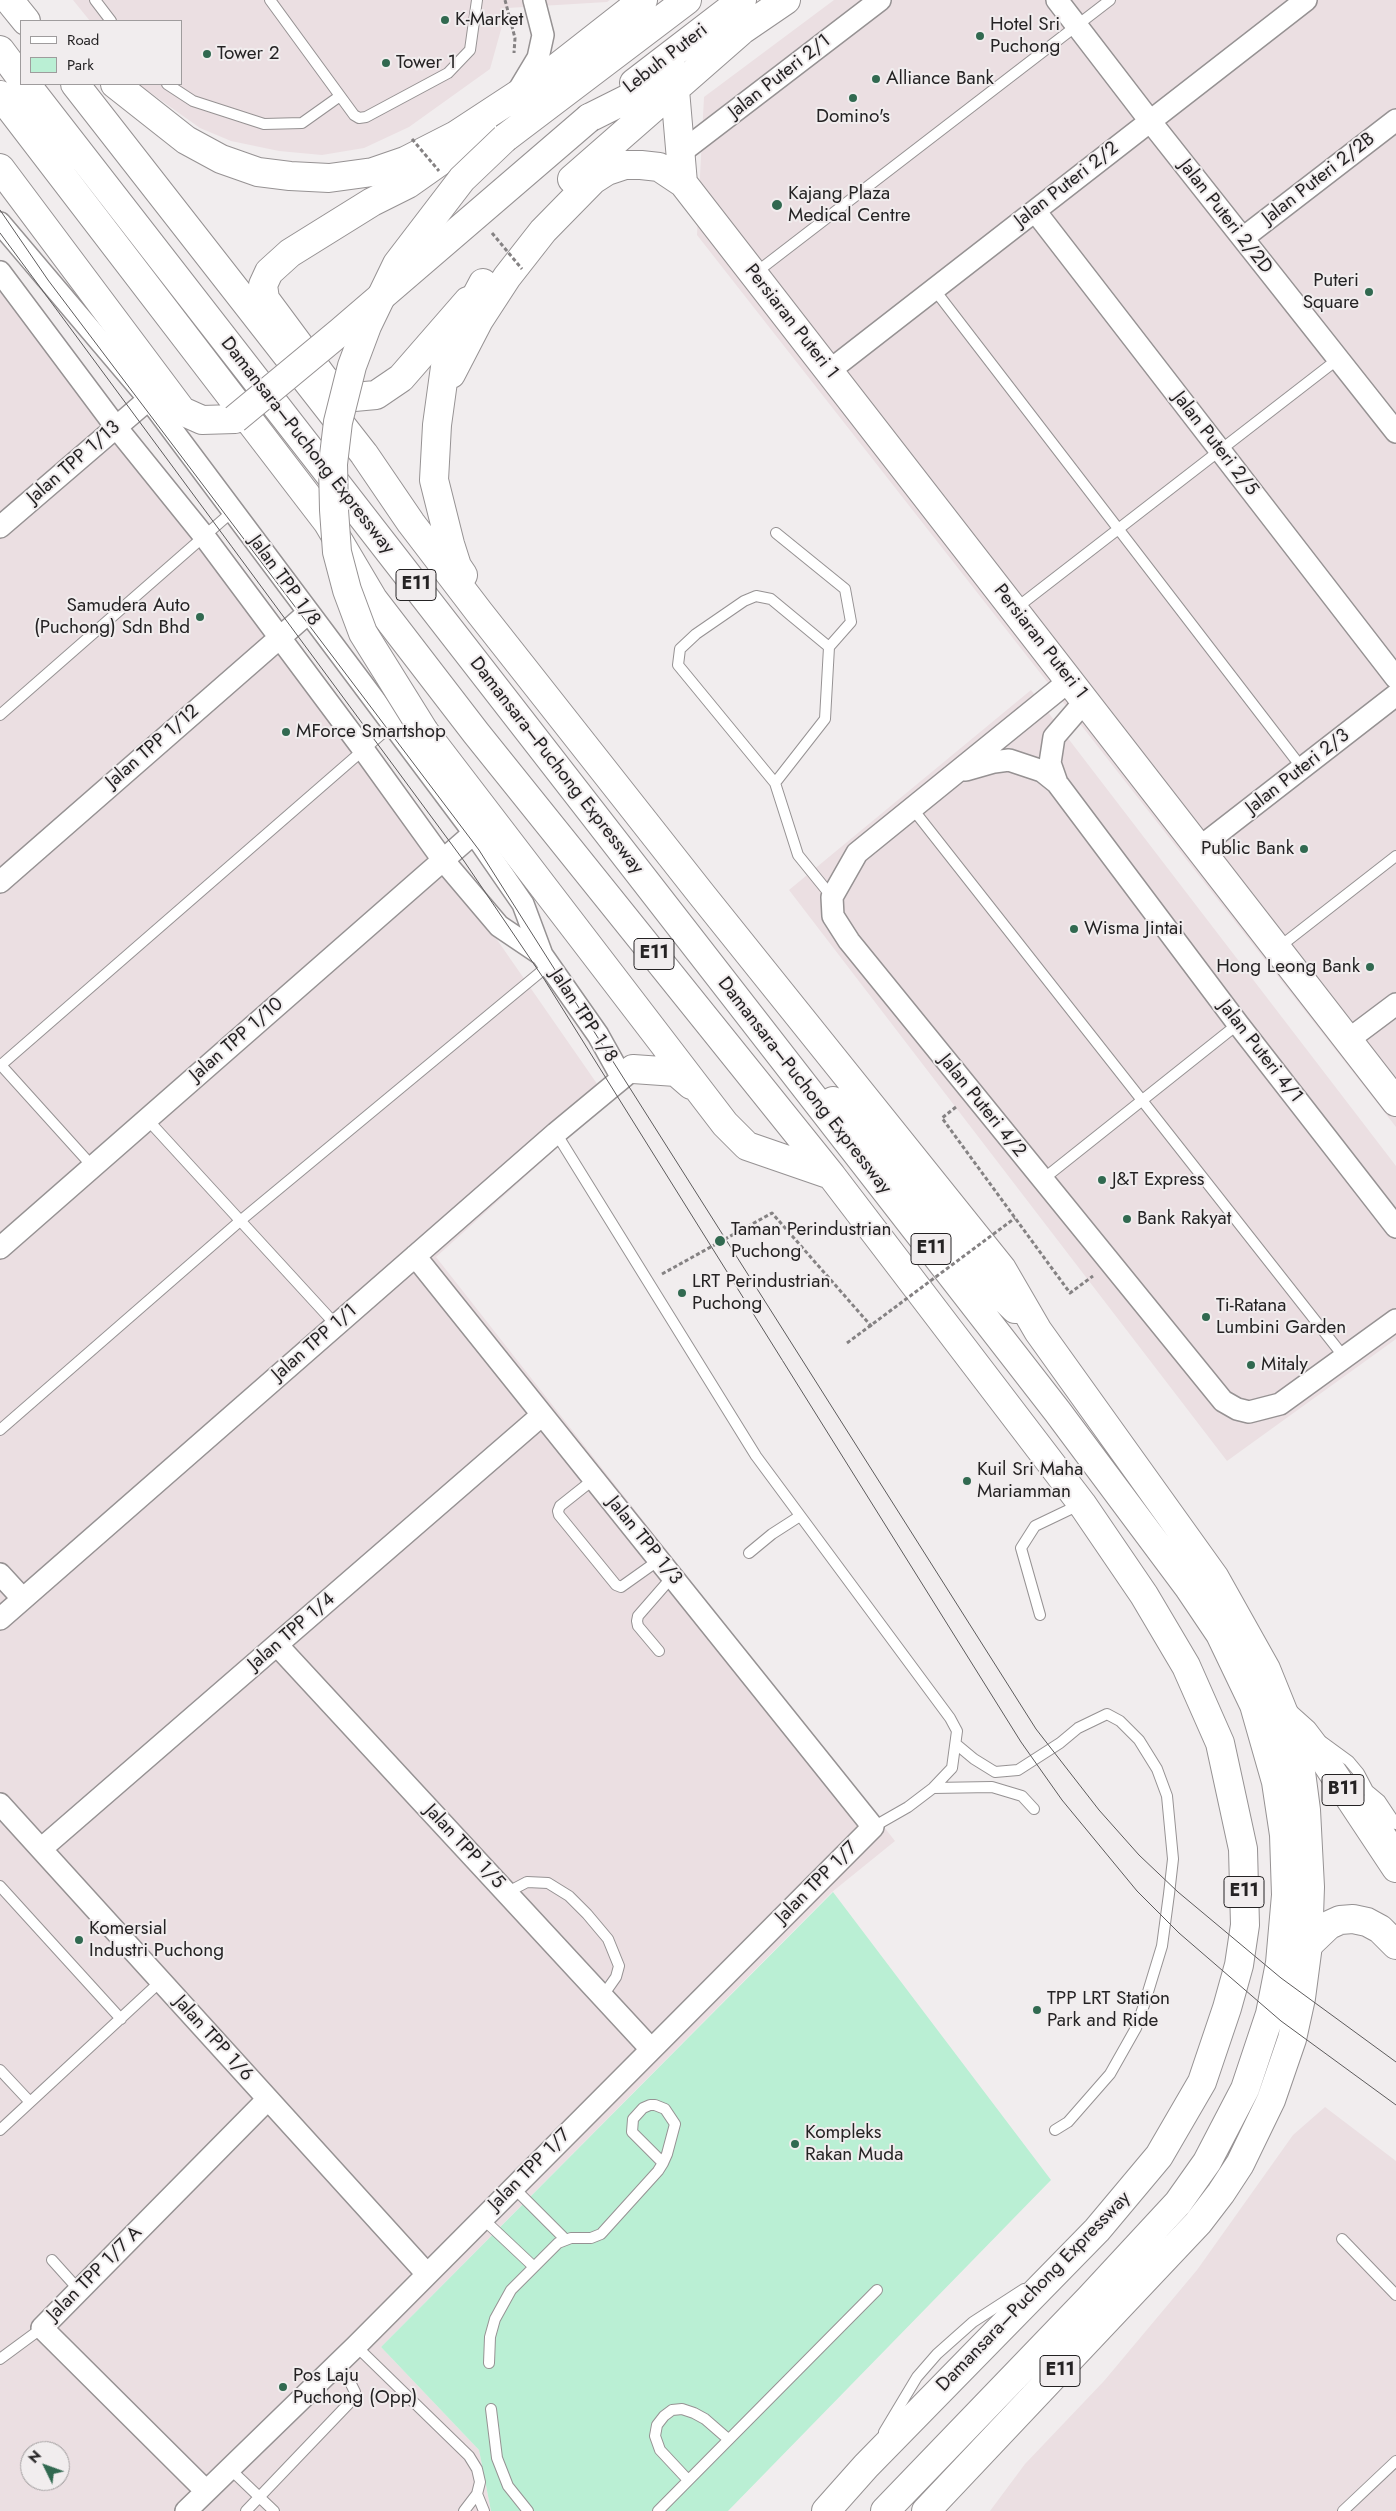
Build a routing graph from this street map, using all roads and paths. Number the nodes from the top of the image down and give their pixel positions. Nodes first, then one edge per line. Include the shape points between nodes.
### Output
1 (10, 0) edge
2 (95, 0) edge
3 (270, 0) edge
4 (477, 0) edge
5 (505, 0) edge
6 (534, 0) edge
7 (643, 0) edge
8 (687, 0) edge
9 (742, 0) edge
10 (786, 0) edge
11 (880, 0) edge
12 (1057, 0) edge
13 (1110, 0) edge
14 (1306, 0) edge
15 (25, 20) edge
16 (110, 20) edge
17 (1076, 26) junction
18 (740, 32) junction
19 (0, 50) edge
20 (514, 56) dead end
21 (546, 76) junction
22 (20, 77) edge
23 (27, 85) edge
24 (76, 85) edge
25 (117, 85) edge
26 (168, 85) edge
27 (675, 90) junction
28 (517, 93) junction
29 (0, 95) edge
30 (340, 96) junction
31 (590, 118) junction
32 (1396, 120) edge
33 (1150, 121) junction
34 (420, 134) dead end
35 (412, 139) dead end
36 (679, 154) junction
37 (0, 168) edge
38 (683, 183) junction
39 (1034, 211) junction
40 (0, 223) edge
41 (1243, 238) junction
42 (0, 272) edge
43 (754, 274) junction
44 (483, 284) junction
45 (934, 289) junction
46 (1338, 359) junction
47 (829, 371) junction
48 (439, 396) junction
49 (149, 399) junction
50 (116, 427) junction
51 (1396, 432) edge
52 (1220, 451) junction
53 (233, 511) junction
54 (0, 527) edge
55 (1118, 528) junction
56 (776, 533) dead end
57 (204, 536) junction
58 (1014, 610) junction
59 (479, 612) junction
60 (308, 613) junction
61 (278, 638) junction
62 (829, 647) junction
63 (1396, 678) edge
64 (1077, 691) junction
65 (1396, 695) edge
66 (0, 715) edge
67 (392, 725) junction
68 (363, 749) junction
69 (1302, 768) junction
70 (952, 776) junction
71 (775, 783) junction
72 (1058, 783) junction
73 (912, 808) junction
74 (474, 832) junction
75 (1199, 848) junction
76 (1396, 856) edge
77 (443, 860) junction
78 (0, 882) edge
79 (832, 897) junction
80 (1277, 948) junction
81 (546, 960) junction
82 (1396, 1004) edge
83 (642, 1016) junction
84 (1238, 1024) junction
85 (1348, 1040) junction
86 (0, 1064) edge
87 (627, 1073) junction
88 (805, 1087) junction
89 (1395, 1097) edge
90 (705, 1098) junction
91 (1141, 1100) junction
92 (942, 1118) dead end
93 (147, 1120) junction
94 (556, 1133) junction
95 (93, 1167) junction
96 (831, 1175) junction
97 (1042, 1180) junction
98 (1015, 1218) junction
99 (240, 1221) junction
100 (1396, 1227) edge
101 (0, 1248) edge
102 (415, 1256) junction
103 (1110, 1264) junction
104 (648, 1282) junction
105 (1396, 1320) edge
106 (336, 1325) junction
107 (872, 1327) junction
108 (1038, 1331) junction
109 (847, 1344) dead end
110 (1344, 1357) junction
111 (542, 1415) junction
112 (0, 1430) edge
113 (594, 1479) junction
114 (1082, 1504) junction
115 (800, 1516) junction
116 (749, 1553) dead end
117 (666, 1569) junction
118 (0, 1574) edge
119 (23, 1599) junction
120 (1040, 1615) dead end
121 (0, 1620) edge
122 (277, 1645) junction
123 (659, 1651) dead end
124 (1294, 1725) junction
125 (956, 1744) junction
126 (934, 1788) junction
127 (1368, 1790) junction
128 (0, 1804) edge
129 (1034, 1809) dead end
130 (1396, 1824) edge
131 (873, 1826) junction
132 (1396, 1841) edge
133 (42, 1850) junction
134 (1396, 1868) edge
135 (0, 1886) edge
136 (506, 1893) junction
137 (1308, 1945) junction
138 (1396, 1945) edge
139 (161, 1981) junction
140 (602, 1997) junction
141 (121, 2019) junction
142 (651, 2049) junction
143 (0, 2070) edge
144 (268, 2099) junction
145 (30, 2102) junction
146 (0, 2130) edge
147 (1055, 2130) dead end
148 (663, 2163) junction
149 (513, 2187) junction
150 (482, 2218) junction
151 (565, 2239) junction
152 (1342, 2239) dead end
153 (52, 2260) dead end
154 (533, 2266) junction
155 (427, 2274) junction
156 (79, 2290) junction
157 (877, 2290) dead end
158 (1396, 2295) edge
159 (42, 2328) junction
160 (356, 2346) junction
161 (0, 2359) edge
162 (489, 2363) dead end
163 (336, 2364) junction
164 (491, 2409) dead end
165 (728, 2439) junction
166 (1396, 2461) edge
167 (229, 2468) junction
168 (960, 2476) junction
169 (688, 2480) junction
170 (206, 2491) junction
171 (478, 2494) junction
172 (260, 2497) junction
173 (186, 2511) edge
174 (246, 2511) edge
175 (274, 2511) edge
176 (464, 2511) edge
177 (484, 2511) edge
178 (528, 2511) edge
179 (658, 2511) edge
180 (826, 2511) edge
181 (885, 2511) edge
182 (926, 2511) edge
183 (949, 2511) edge
184 (1343, 2511) edge

1 - 15 main road
2 - 16 lane
3 - 30 lane
4 - 30 lane via 470,50 448,73 366,118 354,116
5 - 20 path via 515,38
6 - 28 street via 543,35 538,58
7 - 21 main road
8 - 83 main road, bridge via 504,138 462,179 397,264 352,366 338,422 333,464 337,552 363,633 424,731
9 - 31 main road, Lebuh Puteri
10 - 18 main road
11 - 36 street, Jalan Puteri 2/1
12 - 17 street, Jalan Puteri 2/2D
13 - 17 lane
14 - 33 street, Jalan Puteri 2/2
17 - 33 street, Jalan Puteri 2/2D
17 - 43 lane
18 - 27 main road
18 - 31 main road via 675,75
19 - 22 main road
21 - 28 main road
21 - 44 main road via 519,105 408,184 290,252 269,272 263,285 265,299 325,380 354,397 376,395 401,378
23 - 88 main road, Damansara–Puchong Expressway / E11
24 - 59 main road via 358,446 411,523
25 - 28 main road via 186,140 221,159 258,172 329,178 374,172 405,161 456,135
26 - 30 lane via 193,101 264,124 302,123
27 - 36 main road
27 - 44 main road via 572,178 532,221
29 - 96 main road, Damansara–Puchong Expressway / E11 via 328,522 380,607 476,732
31 - 37 main road, bridge via 235,419 202,420 182,411
32 - 41 street, Jalan Puteri 2/2B
33 - 39 street, Jalan Puteri 2/2
33 - 41 street, Jalan Puteri 2/2D
34 - 35 path
36 - 38 main road
38 - 43 main road, Persiaran Puteri 1
38 - 48 main road, Persiaran Puteri 1 via 659,167 641,165 607,171 593,180 543,231 507,277 479,320
39 - 45 street, Jalan Puteri 2/2
39 - 52 street, Jalan Puteri 2/5
40 - 49 street, Jalan TPP 1/8
41 - 46 street, Jalan Puteri 2/2D
42 - 50 street, Jalan TPP 1/8
43 - 47 main road, Persiaran Puteri 1
44 - 48 main road via 457,332
45 - 47 street, Jalan Puteri 2/2
45 - 55 lane
46 - 51 street, Jalan Puteri 2/2D
46 - 52 lane
47 - 58 main road, Persiaran Puteri 1
48 - 59 main road via 434,480 457,566 470,585
49 - 50 street, Jalan TPP 1/13
49 - 53 street, Jalan TPP 1/8
50 - 54 street, Jalan TPP 1/13
50 - 57 street, Jalan TPP 1/8
52 - 55 lane
52 - 63 street, Jalan Puteri 2/5
53 - 57 lane
53 - 60 street, Jalan TPP 1/8
55 - 58 lane
55 - 69 lane
56 - 62 lane via 845,589 850,622
57 - 61 street, Jalan TPP 1/8
57 - 66 lane
58 - 64 main road, Persiaran Puteri 1
59 - 108 main road via 1002,1269
60 - 61 street, Jalan TPP 1/12
60 - 67 street, Jalan TPP 1/8
61 - 68 street, Jalan TPP 1/8
61 - 78 street, Jalan TPP 1/12
62 - 71 lane via 825,719
62 - 71 lane via 771,599 756,596 744,600 680,649 678,665
64 - 70 street
64 - 72 street, Jalan Puteri 4/1 via 1054,737 1050,763
64 - 75 main road, Persiaran Puteri 1
65 - 69 street, Jalan Puteri 2/3
67 - 68 lane
67 - 74 street, Jalan TPP 1/8
68 - 77 street, Jalan TPP 1/8
68 - 86 lane
69 - 75 street, Jalan Puteri 2/3
70 - 72 street via 976,766 1009,760 1042,771
70 - 73 street
71 - 79 lane via 798,855
72 - 84 street, Jalan Puteri 4/1
73 - 79 street via 857,853
73 - 91 lane
74 - 77 street, Jalan TPP 1/10
74 - 81 street, Jalan TPP 1/8 via 523,904
75 - 80 main road, Persiaran Puteri 1
76 - 80 lane
77 - 81 street, Jalan TPP 1/8 via 499,926
77 - 93 street, Jalan TPP 1/10
79 - 97 street, Jalan Puteri 4/2 via 833,916 849,941
80 - 85 main road, Persiaran Puteri 1
81 - 87 street, Jalan TPP 1/8
81 - 99 lane
82 - 85 street
83 - 87 main road via 646,1039 638,1061
83 - 90 main road
84 - 91 lane
84 - 100 street, Jalan Puteri 4/1
85 - 89 main road, Persiaran Puteri 1
86 - 95 lane
87 - 90 main road via 676,1072
87 - 94 street, Jalan TPP 1/1
88 - 108 main road, E11 via 842,1105 986,1281
88 - 181 main road, Damansara–Puchong Expressway / E11 via 1057,1411 1190,1588 1220,1634 1254,1705 1276,1782 1286,1863 1283,1932 1270,2014 1254,2066 1221,2139 1194,2183 1097,2292
90 - 96 main road via 747,1146
91 - 97 lane
91 - 110 lane
92 - 98 path
93 - 95 street, Jalan TPP 1/10
93 - 99 lane
94 - 102 street, Jalan TPP 1/1
94 - 104 lane
95 - 101 street, Jalan TPP 1/10
96 - 114 main road, Damansara–Puchong Expressway / E11
97 - 103 street, Jalan Puteri 4/2
98 - 103 path via 1070,1293
98 - 107 path, bridge
99 - 106 lane
99 - 112 lane
102 - 106 street, Jalan TPP 1/1
102 - 111 street, Jalan TPP 1/3
103 - 110 street, Jalan Puteri 4/2 via 1210,1388 1237,1409 1249,1412 1280,1404
104 - 107 path via 772,1213
104 - 115 lane via 756,1456
105 - 110 street, Jalan Puteri 4/2
106 - 119 street, Jalan TPP 1/1
107 - 109 path, bridge
108 - 124 main road, E11 via 1215,1578
111 - 113 street, Jalan TPP 1/3
111 - 122 street, Jalan TPP 1/4
113 - 117 street, Jalan TPP 1/3
113 - 117 lane via 560,1506 559,1515 616,1585 620,1587
114 - 120 lane via 1035,1526 1021,1548
114 - 180 main road, Damansara–Puchong Expressway / E11 via 1144,1595 1186,1666 1220,1743 1243,1849 1245,1925 1234,1982 1202,2082 1159,2156 1097,2230
115 - 116 lane
115 - 125 lane via 950,1718 957,1732
117 - 123 lane via 637,1621
117 - 131 street, Jalan TPP 1/3
118 - 119 street
119 - 121 street, Jalan TPP 1/1
122 - 133 street, Jalan TPP 1/4
122 - 136 street, Jalan TPP 1/5
124 - 127 lane via 1349,1761
124 - 134 main road, B11 via 1323,1758
124 - 137 main road, E11 via 1306,1810 1310,1887
125 - 126 lane via 952,1768
125 - 147 lane via 995,1772 1018,1770 1078,1728 1107,1714 1120,1721 1139,1740 1157,1769 1167,1796 1173,1859 1162,1946 1136,2028 1110,2074 1068,2122
126 - 129 lane via 992,1787 1022,1796
126 - 131 lane
127 - 130 lane via 1380,1800
127 - 132 lane via 1373,1806
128 - 133 street, Jalan TPP 1/6
131 - 142 street, Jalan TPP 1/7
133 - 139 street, Jalan TPP 1/6
135 - 141 lane
136 - 140 street, Jalan TPP 1/5
136 - 140 lane via 528,1882 548,1883 569,1896 587,1914 608,1939 619,1966 616,1977
137 - 138 main road via 1329,1925 1340,1920 1353,1920 1368,1922
137 - 168 main road, E11 via 1301,1998 1283,2069 1256,2132 1221,2193 1198,2224 1128,2300
139 - 141 lane
139 - 144 street, Jalan TPP 1/6
140 - 142 street, Jalan TPP 1/5
141 - 145 lane
142 - 149 street, Jalan TPP 1/7
143 - 145 lane
144 - 155 street, Jalan TPP 1/6
144 - 156 street, Jalan TPP 1/7 A
145 - 146 lane
148 - 148 lane via 675,2124 665,2109 655,2104 643,2108 633,2119 632,2132
148 - 151 lane via 653,2180 601,2234 591,2238
149 - 150 street, Jalan TPP 1/7
149 - 151 lane
150 - 154 lane
150 - 155 street, Jalan TPP 1/7
151 - 154 lane
152 - 158 lane
153 - 156 lane
154 - 162 lane via 511,2290 494,2319
155 - 160 street, Jalan TPP 1/7
156 - 159 street, Jalan TPP 1/7 A
157 - 165 lane
159 - 161 lane
159 - 170 street, Jalan TPP 1/7 A
160 - 163 street, Jalan TPP 1/7
160 - 171 lane via 469,2456 479,2476
163 - 167 street, Jalan TPP 1/7
163 - 172 lane via 349,2380 355,2392 354,2398
164 - 178 lane via 497,2458 508,2486
165 - 169 lane
165 - 169 lane via 694,2413 672,2410 664,2416 657,2425 655,2436 660,2450
166 - 184 lane
167 - 170 street, Jalan TPP 1/7
167 - 172 lane
168 - 182 main road, E11
168 - 183 main road
169 - 179 lane
170 - 173 street, Jalan TPP 1/7
171 - 176 lane
171 - 177 lane
172 - 174 lane
172 - 175 lane

